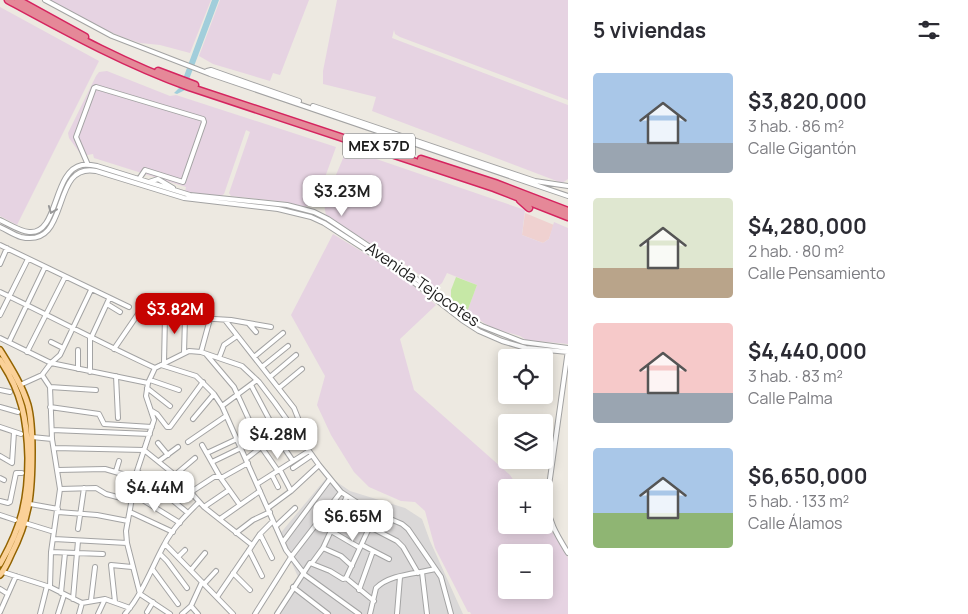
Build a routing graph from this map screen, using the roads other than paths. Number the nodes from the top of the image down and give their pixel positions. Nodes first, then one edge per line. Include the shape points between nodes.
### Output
1 (8, 0) edge
2 (18, 0) edge
3 (46, 0) edge
4 (206, 71) junction
5 (180, 82) junction
6 (189, 85) junction
7 (88, 164) junction
8 (89, 170) junction
9 (139, 179) junction
10 (149, 182) junction
11 (142, 186) junction
12 (568, 187) edge
13 (494, 188) junction
14 (568, 193) edge
15 (568, 196) edge
16 (529, 208) dead end
17 (568, 211) edge
18 (557, 218) dead end
19 (568, 218) edge
20 (0, 220) edge
21 (0, 227) edge
22 (0, 245) edge
23 (7, 248) junction
24 (28, 259) junction
25 (0, 264) edge
26 (44, 267) junction
27 (65, 278) junction
28 (91, 290) junction
29 (0, 292) edge
30 (9, 296) junction
31 (110, 299) junction
32 (26, 304) junction
33 (107, 304) junction
34 (129, 307) dead end
35 (149, 307) dead end
36 (120, 312) dead end
37 (138, 314) dead end
38 (46, 315) junction
39 (0, 316) edge
40 (165, 316) junction
41 (185, 318) junction
42 (210, 319) junction
43 (225, 320) junction
44 (249, 324) junction
45 (271, 327) dead end
46 (487, 328) junction
47 (74, 329) junction
48 (256, 332) dead end
49 (283, 333) dead end
50 (484, 333) junction
51 (237, 336) junction
52 (0, 338) edge
53 (90, 338) junction
54 (9, 342) junction
55 (52, 342) dead end
56 (288, 346) dead end
57 (63, 348) junction
58 (114, 349) junction
59 (0, 350) edge
60 (78, 350) dead end
61 (568, 350) edge
62 (27, 352) junction
63 (201, 352) junction
64 (184, 353) junction
65 (206, 354) junction
66 (296, 355) dead end
67 (254, 357) junction
68 (219, 358) junction
69 (0, 360) edge
70 (50, 363) junction
71 (163, 364) junction
72 (262, 367) junction
73 (155, 368) junction
74 (78, 369) junction
75 (302, 369) dead end
76 (6, 370) junction
77 (0, 372) edge
78 (90, 372) junction
79 (42, 375) junction
80 (116, 376) junction
81 (270, 377) junction
82 (257, 380) junction
83 (149, 381) junction
84 (203, 382) junction
85 (20, 385) junction
86 (251, 385) junction
87 (50, 387) junction
88 (147, 388) junction
89 (280, 388) junction
90 (0, 390) edge
91 (96, 390) dead end
92 (179, 390) dead end
93 (10, 392) dead end
94 (214, 394) junction
95 (238, 395) junction
96 (170, 406) dead end
97 (222, 406) junction
98 (0, 407) edge
99 (50, 408) junction
100 (152, 410) junction
101 (18, 412) dead end
102 (226, 416) junction
103 (118, 418) dead end
104 (193, 419) dead end
105 (0, 426) edge
106 (152, 427) junction
107 (291, 427) junction
108 (52, 430) junction
109 (14, 432) junction
110 (21, 434) dead end
111 (150, 434) junction
112 (277, 435) junction
113 (32, 437) junction
114 (236, 439) junction
115 (52, 440) junction
116 (188, 442) dead end
117 (158, 443) dead end
118 (202, 445) dead end
119 (178, 447) dead end
120 (54, 448) junction
121 (241, 448) junction
122 (262, 448) junction
123 (144, 450) junction
124 (309, 451) junction
125 (207, 453) junction
126 (168, 455) junction
127 (312, 455) junction
128 (0, 456) edge
129 (196, 458) dead end
130 (119, 461) dead end
131 (159, 461) junction
132 (247, 461) junction
133 (293, 461) junction
134 (212, 462) junction
135 (319, 465) junction
136 (292, 468) dead end
137 (58, 470) junction
138 (116, 471) junction
139 (138, 471) junction
140 (279, 471) junction
141 (22, 472) dead end
142 (175, 475) junction
143 (272, 475) junction
144 (220, 477) junction
145 (136, 478) junction
146 (330, 479) junction
147 (257, 484) junction
148 (278, 487) dead end
149 (84, 488) junction
150 (60, 489) junction
151 (229, 490) junction
152 (260, 491) junction
153 (291, 491) junction
154 (190, 492) junction
155 (341, 492) junction
156 (133, 494) junction
157 (347, 496) junction
158 (132, 500) junction
159 (0, 501) edge
160 (199, 502) junction
161 (30, 504) junction
162 (240, 505) junction
163 (204, 507) junction
164 (295, 508) dead end
165 (269, 510) junction
166 (58, 511) junction
167 (130, 512) junction
168 (188, 513) junction
169 (340, 513) junction
170 (376, 513) junction
171 (80, 514) junction
172 (0, 515) edge
173 (220, 519) junction
174 (15, 520) dead end
175 (128, 521) junction
176 (273, 521) junction
177 (25, 523) junction
178 (180, 523) junction
179 (276, 526) junction
180 (78, 529) dead end
181 (369, 529) junction
182 (51, 531) dead end
183 (331, 531) junction
184 (173, 532) junction
185 (236, 533) junction
186 (260, 534) junction
187 (54, 540) junction
188 (78, 540) junction
189 (283, 542) junction
190 (127, 543) junction
191 (164, 544) junction
192 (252, 546) junction
193 (361, 546) junction
194 (323, 548) junction
195 (185, 550) dead end
196 (249, 550) junction
197 (373, 551) junction
198 (51, 552) junction
199 (65, 553) junction
200 (205, 553) dead end
201 (568, 553) edge
202 (77, 554) junction
203 (103, 554) dead end
204 (160, 554) junction
205 (178, 557) junction
206 (291, 557) junction
207 (272, 558) dead end
208 (389, 559) dead end
209 (312, 563) junction
210 (0, 564) edge
211 (352, 566) junction
212 (95, 567) dead end
213 (132, 567) junction
214 (435, 569) junction
215 (153, 570) junction
216 (191, 570) junction
217 (216, 571) dead end
218 (233, 573) junction
219 (303, 573) junction
220 (420, 573) junction
221 (1, 574) edge
222 (16, 576) junction
223 (262, 576) dead end
224 (400, 577) junction
225 (346, 578) junction
226 (203, 583) junction
227 (49, 586) junction
228 (293, 587) junction
229 (187, 588) dead end
230 (0, 589) edge
231 (250, 590) dead end
232 (360, 590) junction
233 (8, 594) junction
234 (63, 594) junction
235 (140, 594) junction
236 (217, 597) junction
237 (73, 599) junction
238 (105, 599) junction
239 (91, 600) junction
240 (374, 601) junction
241 (115, 602) junction
242 (153, 602) junction
243 (82, 603) junction
244 (178, 604) dead end
245 (191, 606) junction
246 (130, 608) junction
247 (0, 612) edge
248 (148, 612) dead end
249 (278, 612) edge
250 (168, 613) edge
251 (232, 613) edge
252 (40, 614) edge
253 (58, 614) edge
254 (79, 614) edge
255 (98, 614) edge
256 (127, 614) edge
257 (182, 614) edge
258 (198, 614) edge
259 (255, 614) edge
260 (284, 614) edge
261 (328, 614) edge
262 (359, 614) edge
263 (370, 614) edge
264 (397, 614) edge
265 (427, 614) edge
266 (451, 614) edge

1 - 5 highway, MEX 57D via 102,51
2 - 5 highway, MEX 57D via 103,47
3 - 4 street via 106,33
4 - 12 street via 212,70 535,181
4 - 15 street
5 - 6 highway, MEX 57D
6 - 13 highway, MEX 57D
6 - 17 highway, MEX 57D via 495,183
7 - 8 street
7 - 9 street, Avenida Tejocotes
7 - 9 street via 76,137 96,87 203,119 183,182 144,170
7 -> 20 street via 79,165 68,174 42,228 29,232
8 - 11 street, Avenida Tejocotes
8 - 21 street via 71,178 54,221 41,235 20,236
9 - 10 street, Avenida Tejocotes
10 - 11 street
10 - 46 street, Avenida Tejocotes via 190,195 286,205 314,212 406,271 466,317
11 - 50 street, Avenida Tejocotes via 196,200 278,209 311,217 403,274
12 - 14 street
13 - 16 highway
13 - 19 highway, MEX 57D
18 - 19 highway
22 - 23 street
23 - 24 street
23 - 25 street
24 - 26 street
24 - 30 street
26 - 27 street
26 - 32 street
27 - 28 street
27 - 38 street
28 - 31 street
28 - 47 street
29 - 30 street
30 - 32 street
30 - 39 street
31 - 33 street
31 - 34 street
32 - 38 street
32 - 54 street
33 - 36 street
33 - 53 street
35 - 40 street
37 - 58 street
38 - 47 street
38 - 62 street
40 - 41 street
40 - 71 street
41 - 42 street
41 - 64 street
42 - 43 street
42 - 63 street
43 - 44 street
43 - 51 street
44 - 45 street
44 - 48 street
46 - 50 street
46 - 61 street, Avenida Tejocotes via 523,342
47 - 53 street
47 - 57 street
49 - 67 street
50 - 61 street, Avenida Tejocotes via 526,348
51 - 67 street
51 - 68 street via 224,345
52 - 54 street
53 - 58 street
53 - 78 street
54 - 62 street
55 - 57 street
56 - 72 street
57 - 70 street
58 - 73 street
59 - 85 main road
60 - 74 street
61 - 201 street via 547,500 552,528
62 - 70 street
63 - 64 street
63 - 65 street
64 - 71 street
65 - 68 street
65 - 95 street
66 - 81 street
67 - 72 street
68 - 82 street via 242,366
69 - 76 main road
70 - 74 street
70 - 79 street
71 - 73 street
71 - 84 street via 190,373
72 - 81 street
73 - 83 street
74 - 78 street
75 - 89 street
76 - 77 street
76 - 210 main road via 25,414 28,488 15,534
78 - 80 street
79 - 85 street
79 - 87 street
80 - 83 street
80 - 103 street
81 - 89 street
82 - 86 street
82 - 107 street
83 - 88 street
83 - 92 street
84 - 94 street
84 - 100 street via 170,427
85 - 113 main road via 30,416
86 - 95 street
86 - 112 street
87 - 91 street
87 - 99 street
88 - 96 street
88 - 100 street
89 - 107 street via 300,423
90 - 93 street
94 - 97 street
94 - 104 street
95 - 97 street
95 - 122 street
97 - 102 street
98 - 101 street
99 - 106 street via 99,414 104,424
99 - 108 street
100 - 106 street
102 - 114 street
102 - 116 street
105 - 109 street
106 - 111 street
107 - 112 street
107 - 124 street
108 - 111 street
108 - 115 street
109 - 110 street
109 - 128 street via 12,463
111 - 123 street
112 - 122 street
112 - 133 street
113 - 115 street
113 - 161 main road
114 - 121 street
114 - 125 street
115 - 120 street
117 - 126 street
118 - 125 street
119 - 126 street
120 - 123 street
120 - 137 street
121 - 132 street
121 - 134 street
122 - 132 street
122 - 140 street
123 - 131 street
123 - 139 street
124 - 127 street
124 - 133 street
125 - 134 street
126 - 131 street
127 - 135 street
127 - 136 street
129 - 142 street
130 - 138 street
131 - 142 street
132 - 144 street
132 - 147 street
133 - 140 street
134 - 144 street
135 - 146 street
135 - 153 street
137 - 138 street via 105,468
137 - 150 street
138 - 145 street
139 - 145 street
139 - 168 street
140 - 143 street
140 - 153 street
141 - 159 street via 16,473 9,503
142 - 154 street
143 - 147 street
143 - 148 street
144 - 151 street
144 - 154 street via 214,477
145 - 156 street
146 - 155 street
146 - 189 street
147 - 152 street
149 - 150 street
149 - 158 street via 96,488 106,494
149 - 171 street
150 - 166 street
151 - 162 street
151 - 163 street
152 - 162 street
152 - 165 street
153 - 165 street
154 - 160 street
155 - 157 street
155 - 206 street
156 - 158 street
156 - 178 street
157 - 169 street
157 - 170 street
158 - 167 street
160 - 163 street
160 - 168 street
161 - 166 street
161 - 177 main road
162 - 173 street
163 - 173 street
164 - 179 street
165 - 176 street
165 - 185 street
166 - 171 street
166 - 187 street
167 - 175 street
167 - 184 street
168 - 178 street
169 - 181 street
169 - 183 street
170 - 181 street
170 - 214 street via 408,529
171 - 175 street
171 - 180 street
172 - 174 street
173 - 185 street
175 - 190 street
176 - 179 street
176 - 186 street
177 - 182 street
177 - 221 main road
178 - 184 street
179 - 189 street
181 - 193 street
181 - 220 street via 397,541
183 - 193 street
183 - 194 street
184 - 191 street
185 - 192 street
186 - 192 street
186 - 207 street
187 - 188 street
187 - 198 street
188 - 190 street
188 - 202 street
189 - 206 street
190 - 213 street
191 - 204 street
191 - 205 street
192 - 196 street
193 - 197 street
193 - 211 street
194 - 209 street
194 - 211 street via 341,556
195 - 205 street
196 - 218 street
196 - 223 street
197 - 208 street
197 - 232 street
198 - 199 street
198 - 227 street
199 - 202 street
199 - 234 street
200 - 216 street
202 - 203 street
202 - 237 street
204 - 215 street
204 - 229 street
205 - 216 street
206 - 219 street
206 - 259 street
209 - 219 street
209 - 225 street
211 - 225 street
212 - 239 street
213 - 235 street
213 - 241 street via 111,566
214 - 220 street
214 - 266 street via 443,582
215 - 235 street
215 - 244 street
216 - 226 street
217 - 226 street
218 - 231 street
218 - 236 street
219 - 228 street
219 - 262 street
220 - 224 street
220 - 265 street
221 - 222 street
222 - 227 street
222 - 233 street
224 - 240 street via 391,578 377,587
224 - 264 street
225 - 232 street
226 - 236 street
226 - 245 street
227 - 234 street
227 - 252 street
228 - 249 street
228 - 261 street
230 - 233 street
232 - 240 street
233 - 247 street
234 - 237 street
234 - 253 street
235 - 242 street
235 - 246 street
236 - 251 street
237 - 243 street
238 - 239 street
238 - 241 street
238 - 255 street
239 - 243 street
240 - 263 street
241 - 246 street
242 - 248 street
242 - 250 street
243 - 254 street
245 - 257 street
245 - 258 street
246 - 256 street
249 - 260 street

